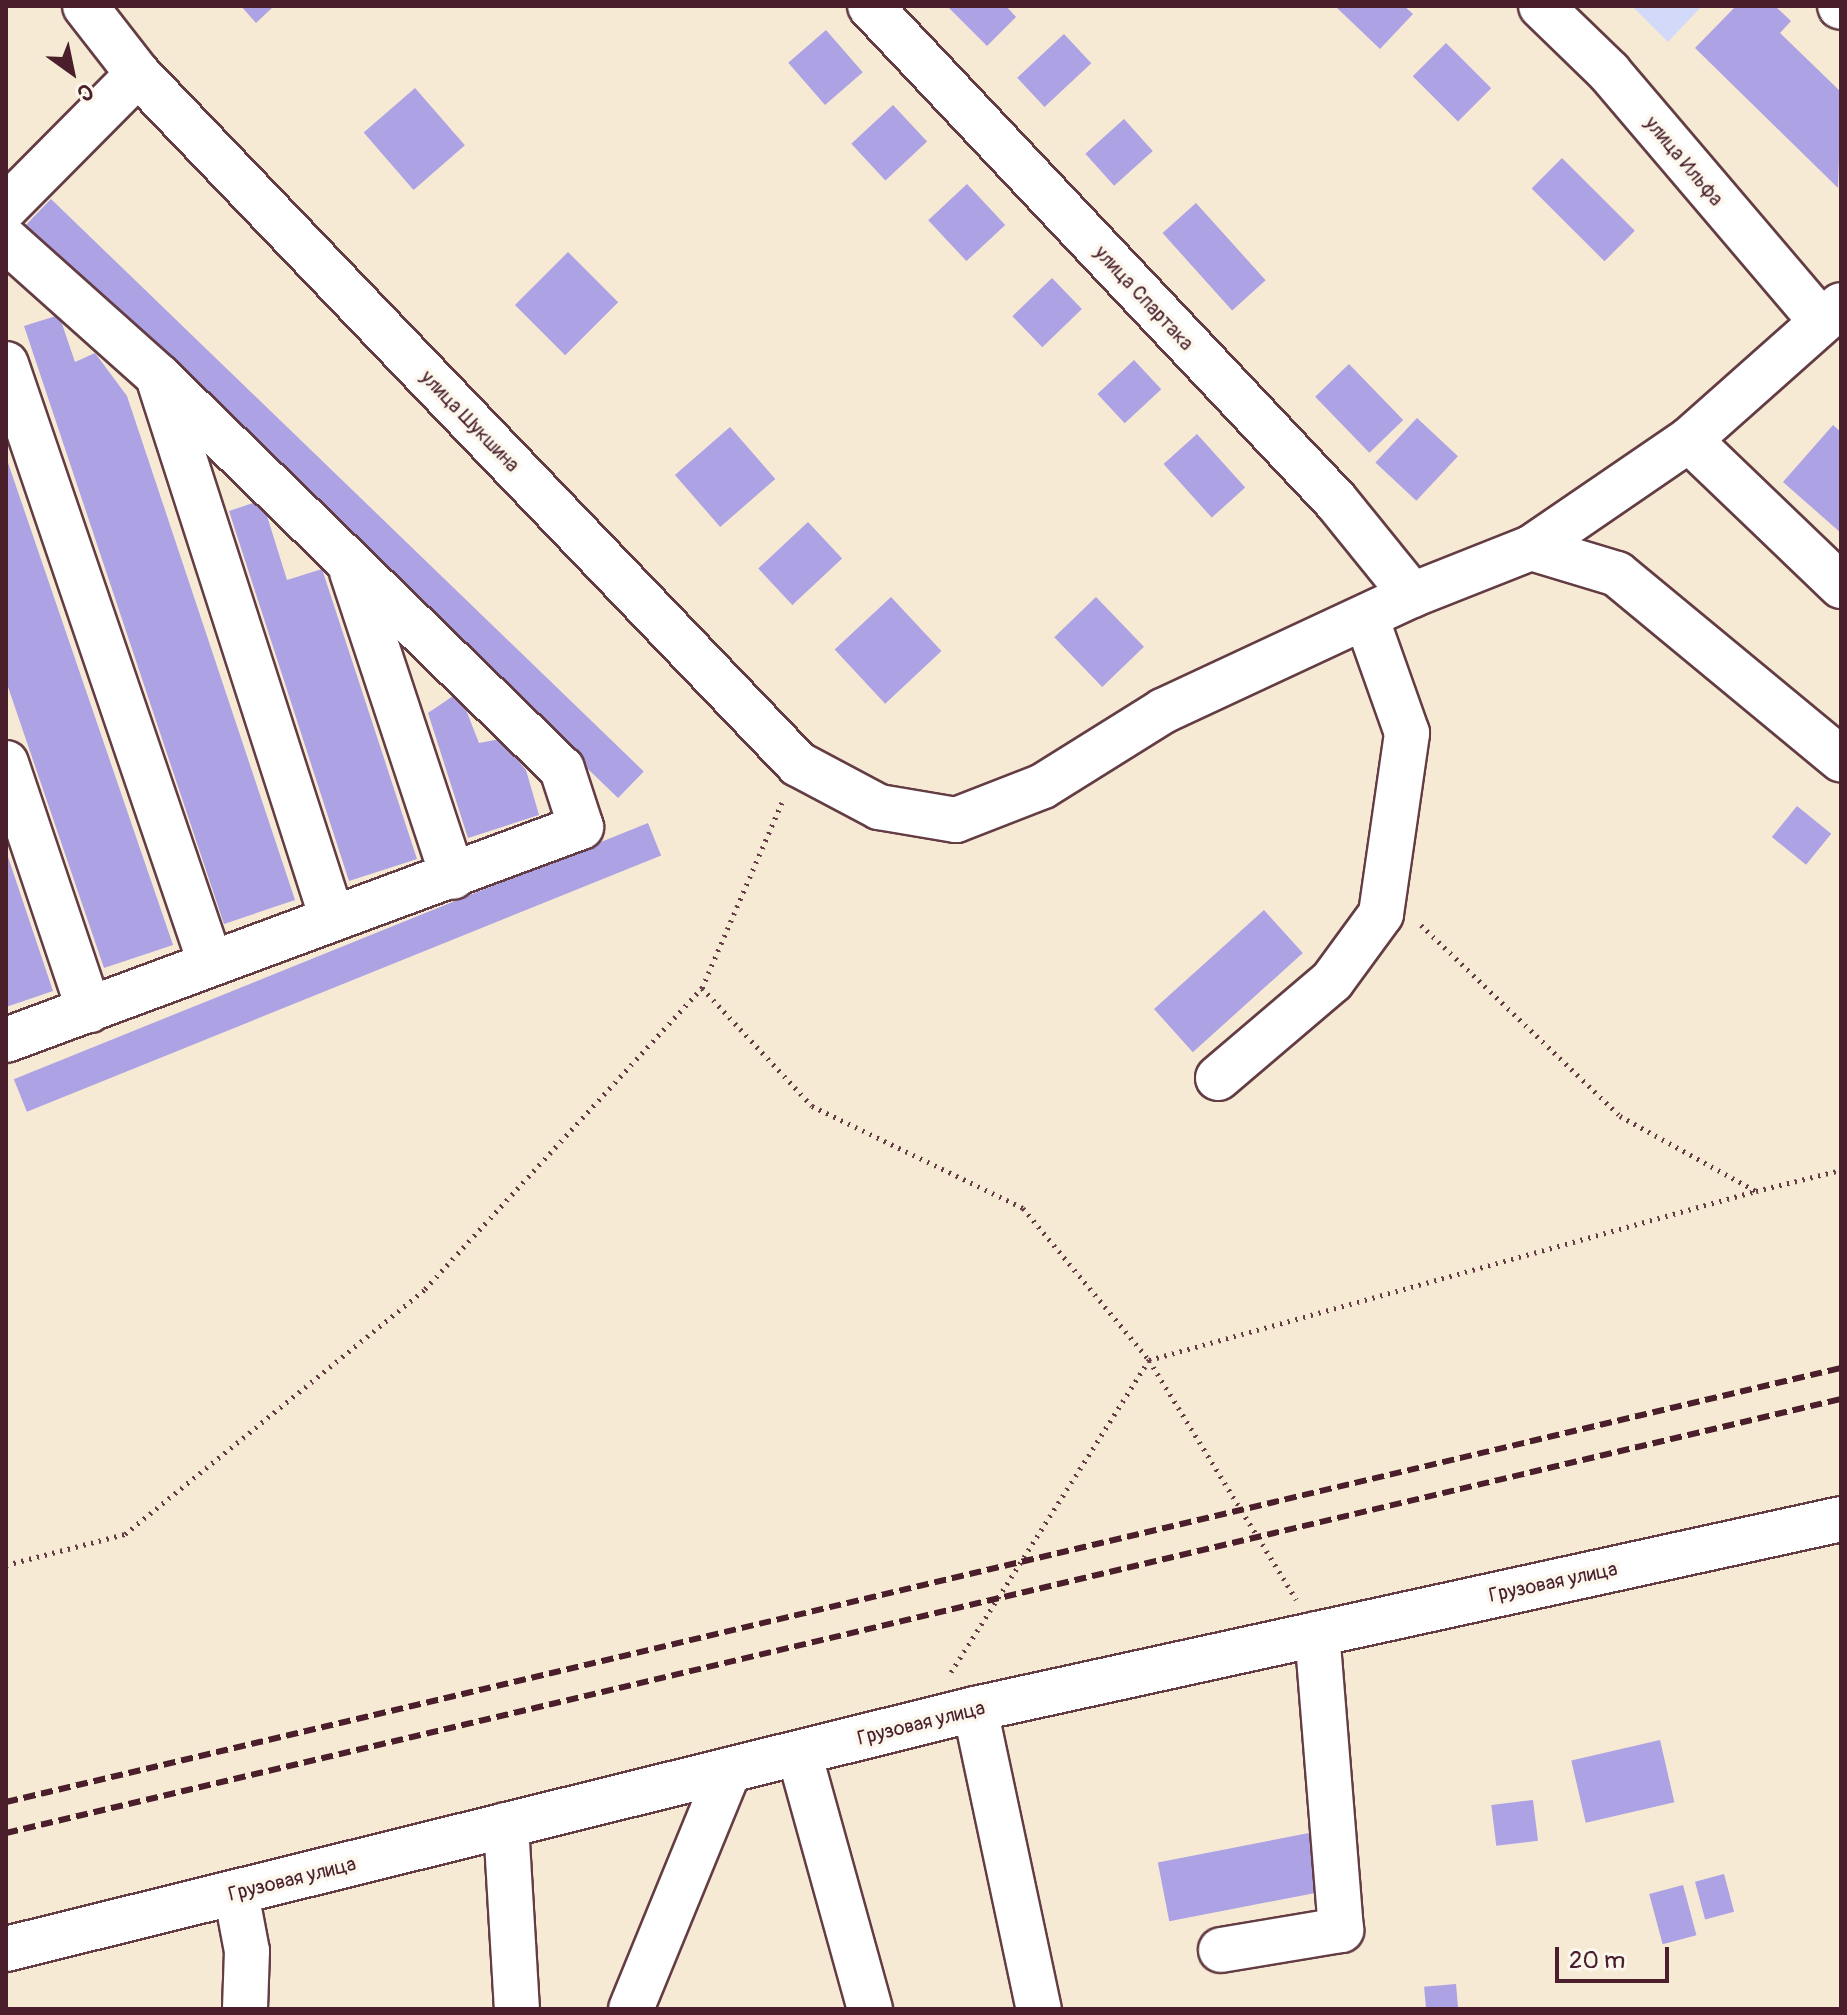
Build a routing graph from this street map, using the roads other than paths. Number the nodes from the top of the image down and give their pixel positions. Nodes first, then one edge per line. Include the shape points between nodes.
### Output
1 (85, 6) edge
2 (870, 6) edge
3 (1541, 6) edge
4 (138, 74) junction
5 (6, 207) edge
6 (6, 240) edge
7 (1831, 313) edge
8 (6, 364) edge
9 (159, 377) junction
10 (1689, 440) junction
11 (1531, 548) junction
12 (350, 565) junction
13 (1841, 586) edge
14 (1412, 595) junction
15 (1366, 617) junction
16 (1841, 759) edge
17 (6, 763) edge
18 (453, 877) junction
19 (332, 918) junction
20 (210, 962) junction
21 (89, 1010) junction
22 (6, 1040) edge
23 (1218, 1078) dead end
24 (1841, 1519) edge
25 (1317, 1634) junction
26 (975, 1709) junction
27 (799, 1753) junction
28 (729, 1770) junction
29 (506, 1825) junction
30 (236, 1893) junction
31 (6, 1949) edge
32 (1221, 1950) dead end
33 (245, 2009) edge
34 (517, 2009) edge
35 (631, 2009) edge
36 (870, 2009) edge
37 (1039, 2009) edge

1 - 4 street, улица Шукшина
2 - 14 street, улица Спартака via 1336,501
3 - 7 street, улица Ильфа via 1609,72
4 - 5 street
4 - 15 street, улица Шукшина via 798,764 879,807 956,820 1014,798 1043,786 1163,711
6 - 9 street
7 - 10 street, улица Шукшина
8 - 20 street
9 - 12 street
9 - 19 street
10 - 11 street, улица Шукшина
10 - 13 street
11 - 14 street, улица Шукшина
11 - 16 street via 1617,574
12 - 18 street
12 - 18 street via 562,769 581,827
14 - 15 street, улица Шукшина
15 - 23 street via 1407,733 1381,914 1332,981
17 - 21 street
18 - 19 street
19 - 20 street
20 - 21 street
21 - 22 street
24 - 25 street, Грузовая улица
25 - 26 street, Грузовая улица
25 - 32 street via 1341,1930
26 - 27 street, Грузовая улица
26 - 37 street
27 - 28 street, Грузовая улица
27 - 36 street
28 - 29 street, Грузовая улица
28 - 35 street
29 - 30 street, Грузовая улица
29 - 34 street
30 - 31 street, Грузовая улица
30 - 33 street via 247,1951

